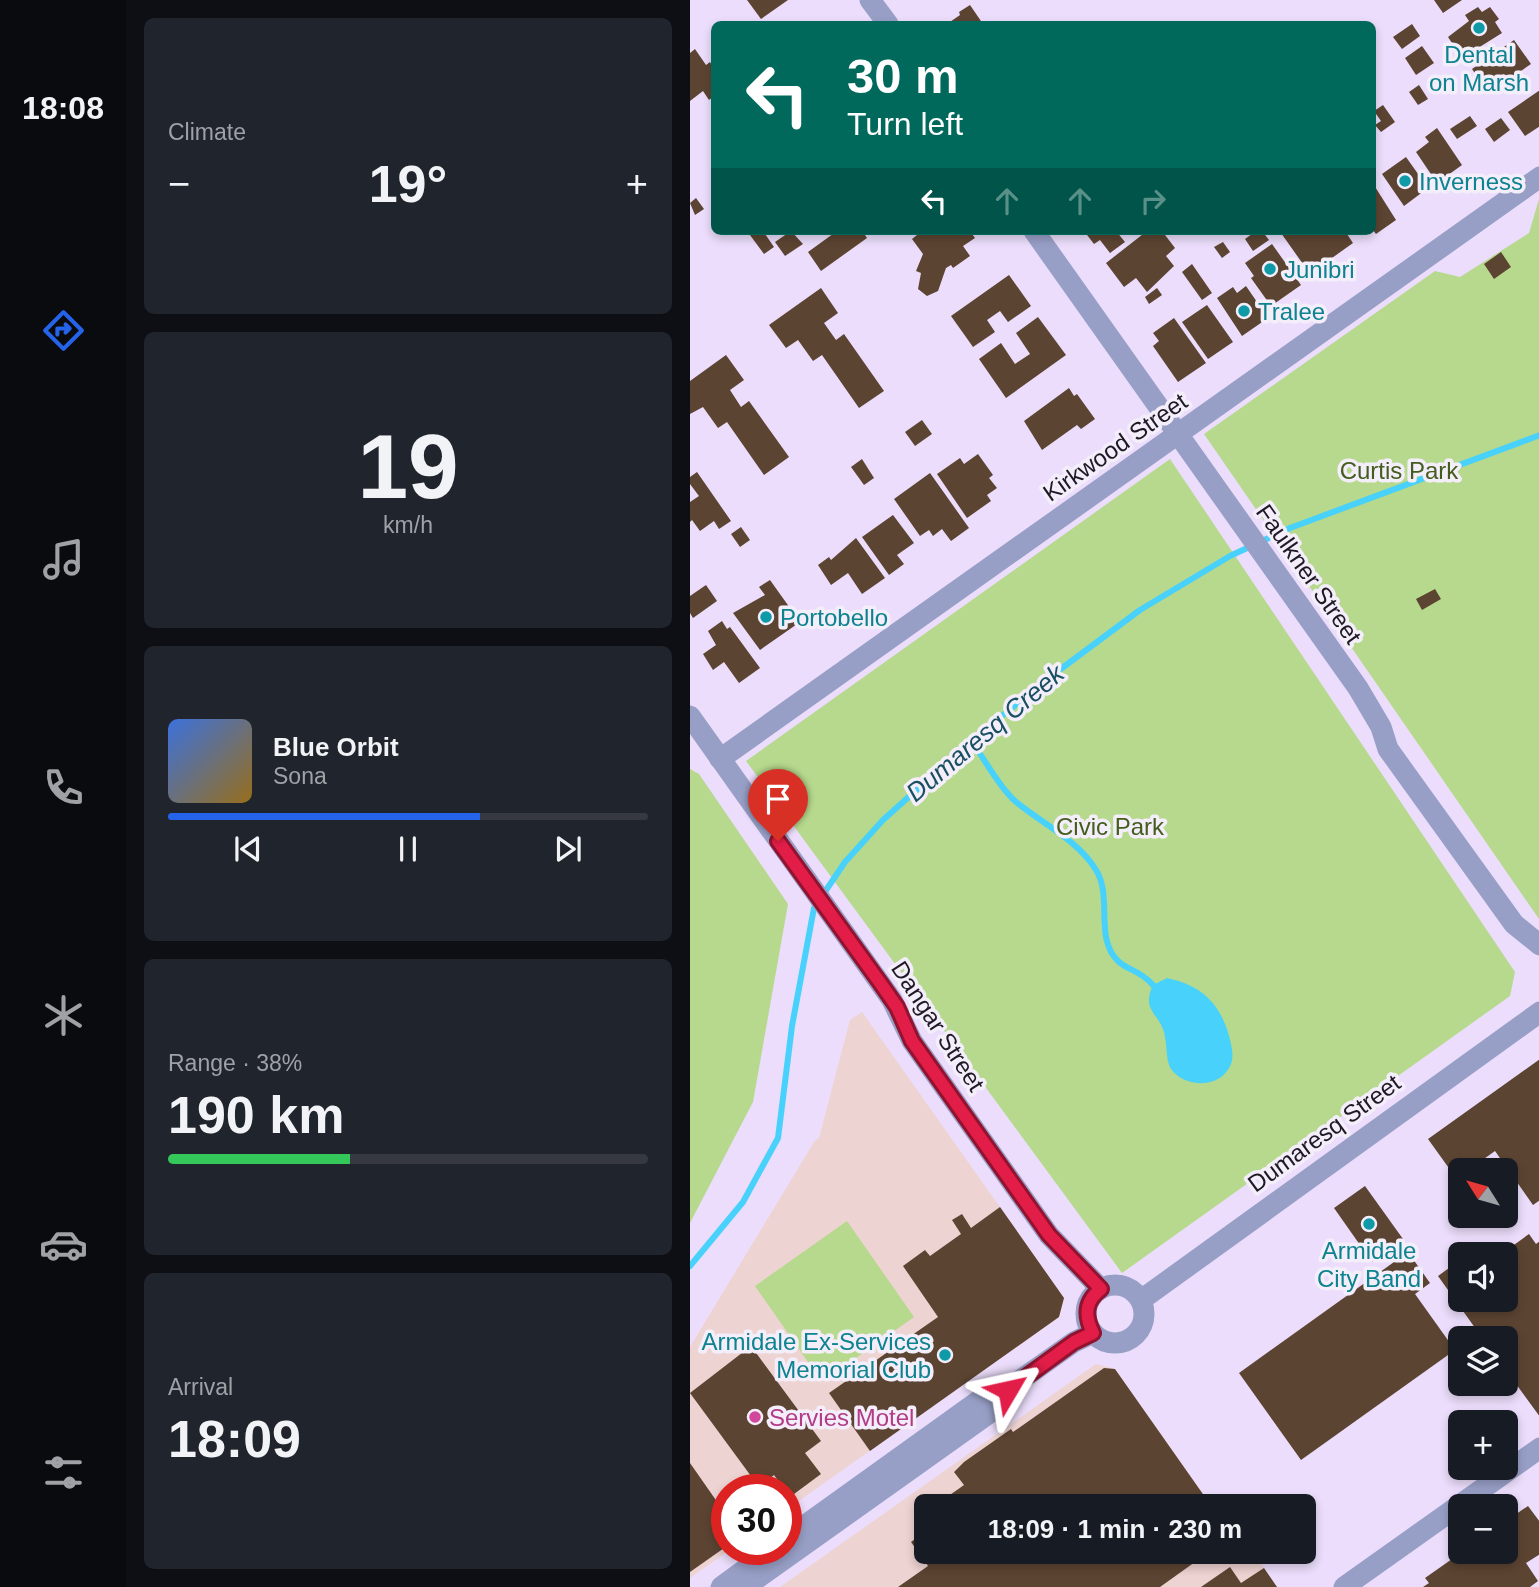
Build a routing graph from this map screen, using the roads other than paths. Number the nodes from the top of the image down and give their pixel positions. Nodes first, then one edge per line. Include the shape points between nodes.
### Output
1 (870, 0) edge
2 (886, 21) edge
3 (1539, 177) edge
4 (1037, 235) edge
5 (1178, 434) junction
6 (690, 716) edge
7 (720, 759) junction
8 (1539, 945) edge
9 (1539, 1012) edge
10 (1101, 1289) junction
11 (1141, 1300) junction
12 (1093, 1333) junction
13 (995, 1398) junction
14 (1539, 1448) edge
15 (802, 1527) edge
16 (751, 1565) edge
17 (721, 1587) edge
18 (745, 1587) edge
19 (1344, 1587) edge

1 - 2 street
3 - 5 street, Kirkwood Street
4 - 5 street, Faulkner Street
5 - 7 street, Kirkwood Street
5 - 8 street, Faulkner Street via 1358,688 1388,749 1514,924
6 - 7 street, Dangar Street
7 - 10 street, Dangar Street via 897,1007 912,1041 1049,1235
9 - 11 street, Dumaresq Street
10 - 11 street via 1123,1286
10 - 12 street via 1086,1308
11 - 12 street via 1143,1321 1130,1338 1111,1343
12 - 13 street
13 - 15 street via 980,1399
13 - 18 street via 991,1412
14 - 19 street
16 - 17 street

